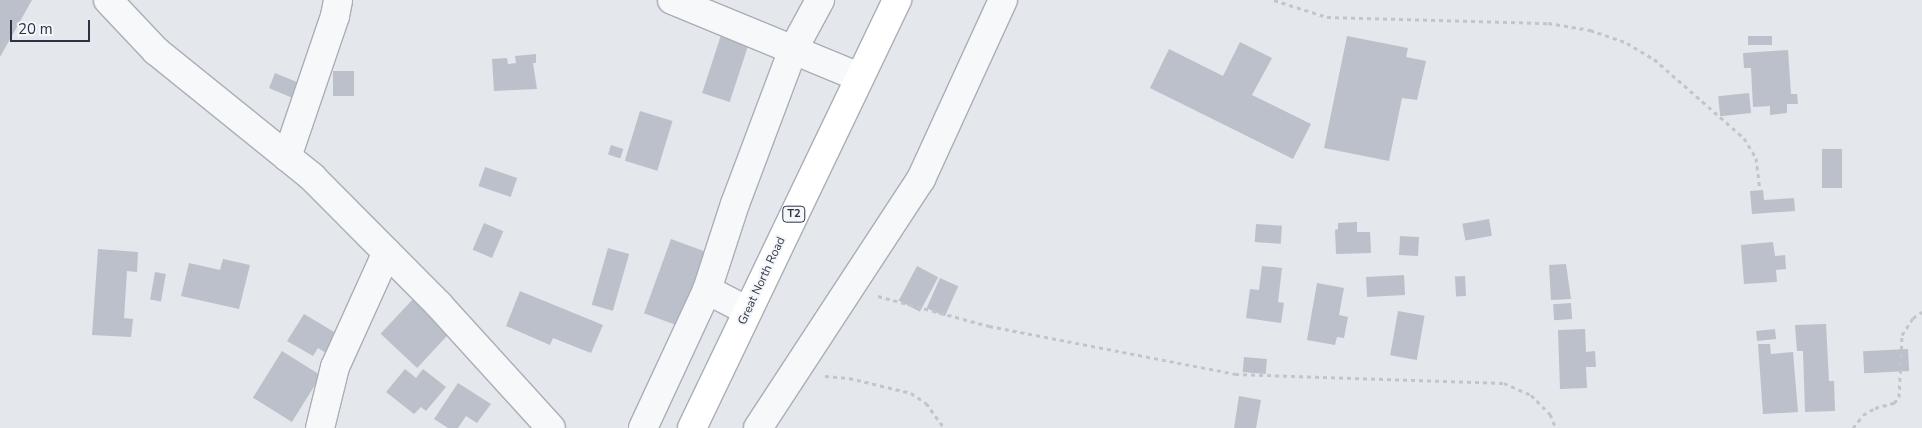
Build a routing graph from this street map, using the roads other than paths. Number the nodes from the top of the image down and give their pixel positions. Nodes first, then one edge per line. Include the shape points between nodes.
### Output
1 (108, 0) edge
2 (338, 0) edge
3 (672, 0) edge
4 (820, 0) edge
5 (897, 0) edge
6 (1003, 0) edge
7 (794, 50) junction
8 (859, 77) junction
9 (287, 157) junction
10 (387, 252) junction
11 (707, 290) junction
12 (748, 311) junction
13 (320, 428) edge
14 (551, 428) edge
15 (643, 428) edge
16 (692, 428) edge
17 (758, 428) edge

1 - 9 street via 156,51
2 - 9 street
3 - 7 street
4 - 7 street
5 - 8 highway, Great North Road / T2
6 - 17 street via 921,179
7 - 8 street
7 - 11 street via 735,204
8 - 12 highway, Great North Road / T2
9 - 10 street via 312,177
10 - 13 street via 335,367
10 - 14 street
11 - 12 street
11 - 15 street
12 - 16 highway, Great North Road / T2

